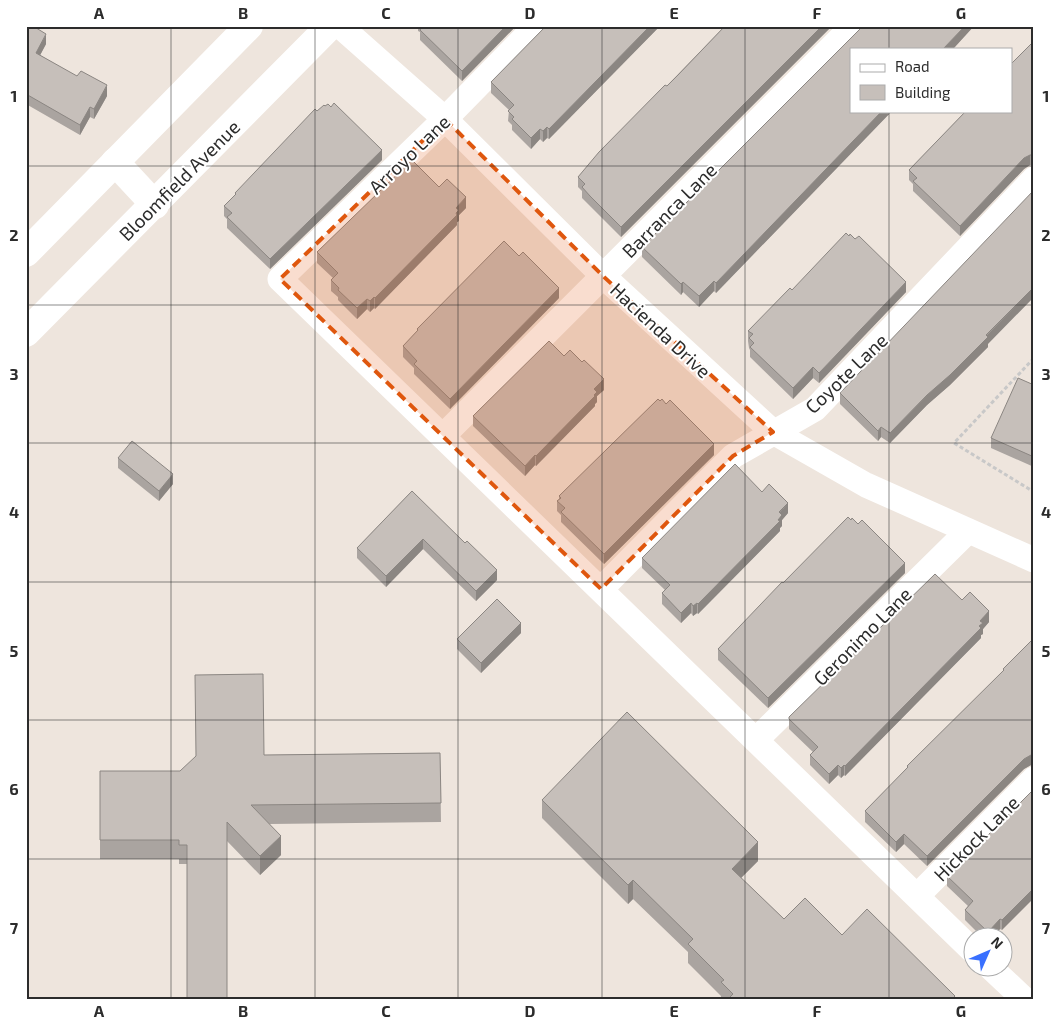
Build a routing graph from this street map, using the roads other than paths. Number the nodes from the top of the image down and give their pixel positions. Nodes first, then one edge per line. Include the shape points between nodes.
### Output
1 (249, 26) edge
2 (330, 26) edge
3 (340, 26) edge
4 (536, 26) edge
5 (853, 26) edge
6 (444, 120) junction
7 (115, 162) junction
8 (1034, 179) edge
9 (155, 205) junction
10 (26, 253) edge
11 (602, 276) junction
12 (26, 333) edge
13 (773, 432) junction
14 (443, 436) junction
15 (968, 531) junction
16 (1034, 560) edge
17 (601, 590) junction
18 (756, 740) junction
19 (1034, 779) edge
20 (917, 896) junction
21 (962, 940) edge
22 (1002, 978) edge
23 (1024, 999) edge

1 - 7 main road
2 - 9 main road, Bloomfield Avenue
3 - 6 street, Hacienda Drive
4 - 6 street, Arroyo Lane
5 - 11 street, Barranca Lane
6 - 11 street, Hacienda Drive
6 - 14 street, Arroyo Lane via 280,279
7 - 9 main road
7 - 10 main road
8 - 13 street, Coyote Lane via 815,409
9 - 12 main road, Bloomfield Avenue
11 - 13 street, Hacienda Drive
11 - 14 street, Barranca Lane
13 - 15 street, Hacienda Drive via 866,485
13 - 17 street, Coyote Lane via 732,456
14 - 17 street
15 - 16 street, Hacienda Drive
15 - 18 street, Geronimo Lane
17 - 18 street
18 - 20 street
19 - 20 street, Hickock Lane
20 - 21 street
22 - 23 street

